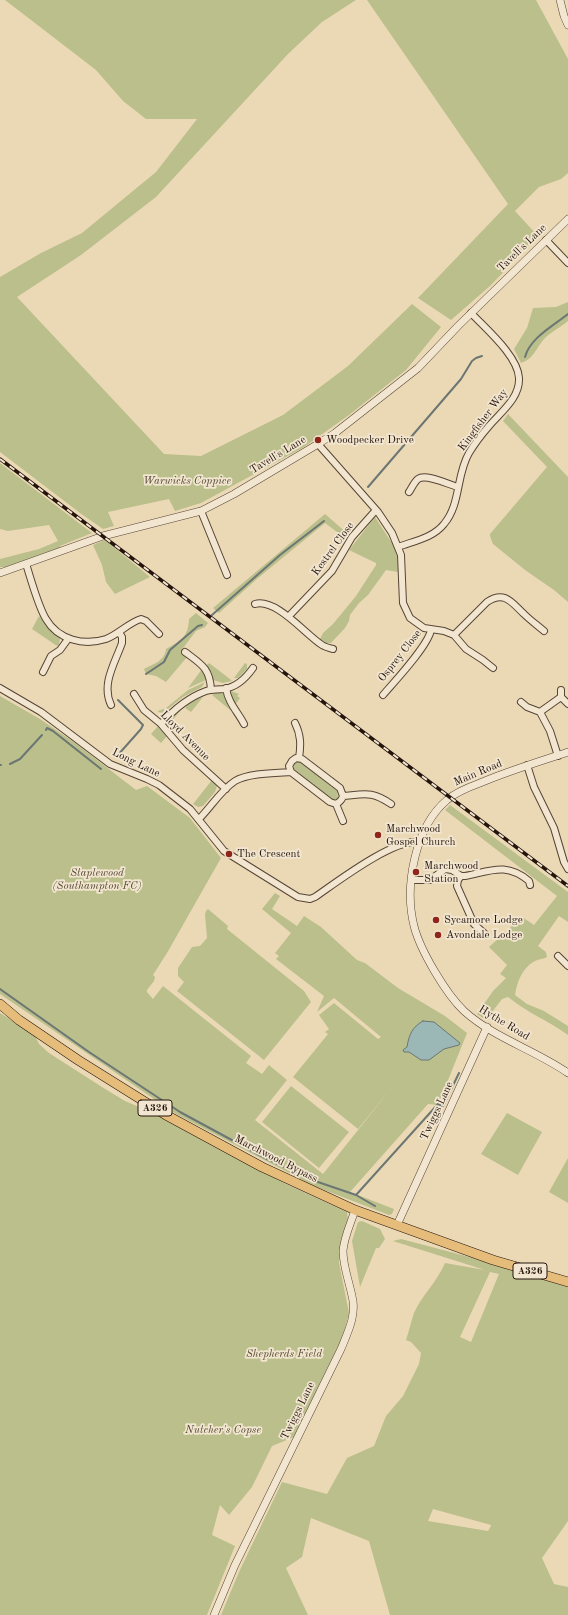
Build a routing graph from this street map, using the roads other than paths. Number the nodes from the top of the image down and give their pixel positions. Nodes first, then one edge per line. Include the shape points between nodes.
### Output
1 (560, 0) edge
2 (568, 25) edge
3 (568, 219) edge
4 (546, 240) junction
5 (568, 262) edge
6 (471, 313) junction
7 (318, 444) junction
8 (458, 487) junction
9 (409, 492) dead end
10 (376, 510) junction
11 (201, 511) junction
12 (398, 547) junction
13 (26, 564) junction
14 (0, 573) edge
15 (227, 575) dead end
16 (254, 604) dead end
17 (289, 616) junction
18 (431, 630) junction
19 (544, 631) dead end
20 (119, 632) junction
21 (159, 634) dead end
22 (454, 634) junction
23 (68, 639) junction
24 (333, 649) dead end
25 (185, 652) dead end
26 (254, 668) dead end
27 (493, 668) dead end
28 (43, 672) dead end
29 (0, 688) edge
30 (226, 688) junction
31 (211, 690) junction
32 (134, 694) dead end
33 (383, 695) dead end
34 (521, 702) dead end
35 (568, 704) edge
36 (111, 705) dead end
37 (540, 712) junction
38 (294, 723) dead end
39 (161, 724) junction
40 (244, 724) dead end
41 (568, 752) edge
42 (558, 756) junction
43 (299, 758) junction
44 (528, 765) junction
45 (290, 772) junction
46 (226, 789) junction
47 (343, 796) junction
48 (336, 804) junction
49 (391, 804) dead end
50 (199, 819) junction
51 (343, 821) dead end
52 (419, 842) junction
53 (568, 869) edge
54 (461, 876) junction
55 (412, 880) junction
56 (530, 885) dead end
57 (486, 934) dead end
58 (558, 956) dead end
59 (568, 966) edge
60 (0, 1004) edge
61 (487, 1027) junction
62 (568, 1073) edge
63 (356, 1210) junction
64 (397, 1225) junction
65 (568, 1282) edge
66 (214, 1615) edge

1 - 2 street
3 - 4 street, Tavell's Lane
4 - 5 street
4 - 6 street, Tavell's Lane
6 - 7 street, Tavell's Lane via 418,368
6 - 8 street, Kingfisher Way via 512,357 518,371 518,383 513,398 469,452
7 - 10 street
7 - 11 street, Tavell's Lane
8 - 9 street via 430,477 422,477
8 - 12 street, Kingfisher Way via 451,513 435,533
10 - 12 street
10 - 17 street, Kestrel Close via 352,537 332,571
11 - 13 street, Tavell's Lane via 103,536
11 - 15 street
12 - 18 street via 405,609 414,622
13 - 14 street, Tavell's Lane
13 - 23 street via 46,619 54,630
16 - 17 street via 265,603
17 - 24 street via 323,646
18 - 22 street
18 - 33 street, Osprey Close via 411,662
19 - 22 street via 510,600 502,597 487,602
20 - 21 street via 141,619
20 - 23 street via 94,642
20 - 36 street via 122,643 108,682 108,699
22 - 27 street via 466,649
23 - 28 street via 60,650 51,656
25 - 31 street via 206,669
26 - 30 street via 244,679
29 - 50 street, Long Lane via 41,712 110,764 158,785 181,801
30 - 31 street
30 - 40 street via 230,703
31 - 39 street via 183,702
32 - 39 street, Lloyd Avenue via 144,710
34 - 37 street
35 - 37 street via 561,694
37 - 42 street via 550,730
38 - 43 street via 299,732 301,745
39 - 46 street, Lloyd Avenue via 183,750
41 - 42 street, Main Road
42 - 44 street, Main Road
43 - 45 street via 292,761 289,766
43 - 47 street via 340,788
44 - 52 street, Main Road via 491,778 451,797 429,822
44 - 53 street via 534,787 552,821
45 - 46 street via 245,777
45 - 48 street
46 - 50 street
47 - 48 street
47 - 49 street via 374,794
48 - 51 street
50 - 52 street, Long Lane via 224,851 298,898 304,899 315,897 370,860 397,846 407,842
52 - 55 street, Hythe Road
54 - 55 street via 445,869 430,880
54 - 56 street via 504,869 520,873
54 - 57 street via 457,886 474,924
55 - 61 street, Hythe Road via 414,926 423,948 457,1003 465,1012
58 - 59 street
60 - 63 main road, Marchwood Bypass / A326 via 78,1060 166,1115 262,1167
61 - 62 street, Hythe Road
61 - 64 street, Twiggs Lane
63 - 64 main road, Marchwood Bypass / A326
63 - 66 street, Twiggs Lane via 343,1250 353,1297 351,1324 235,1564
64 - 65 main road, Marchwood Bypass / A326 via 493,1260

